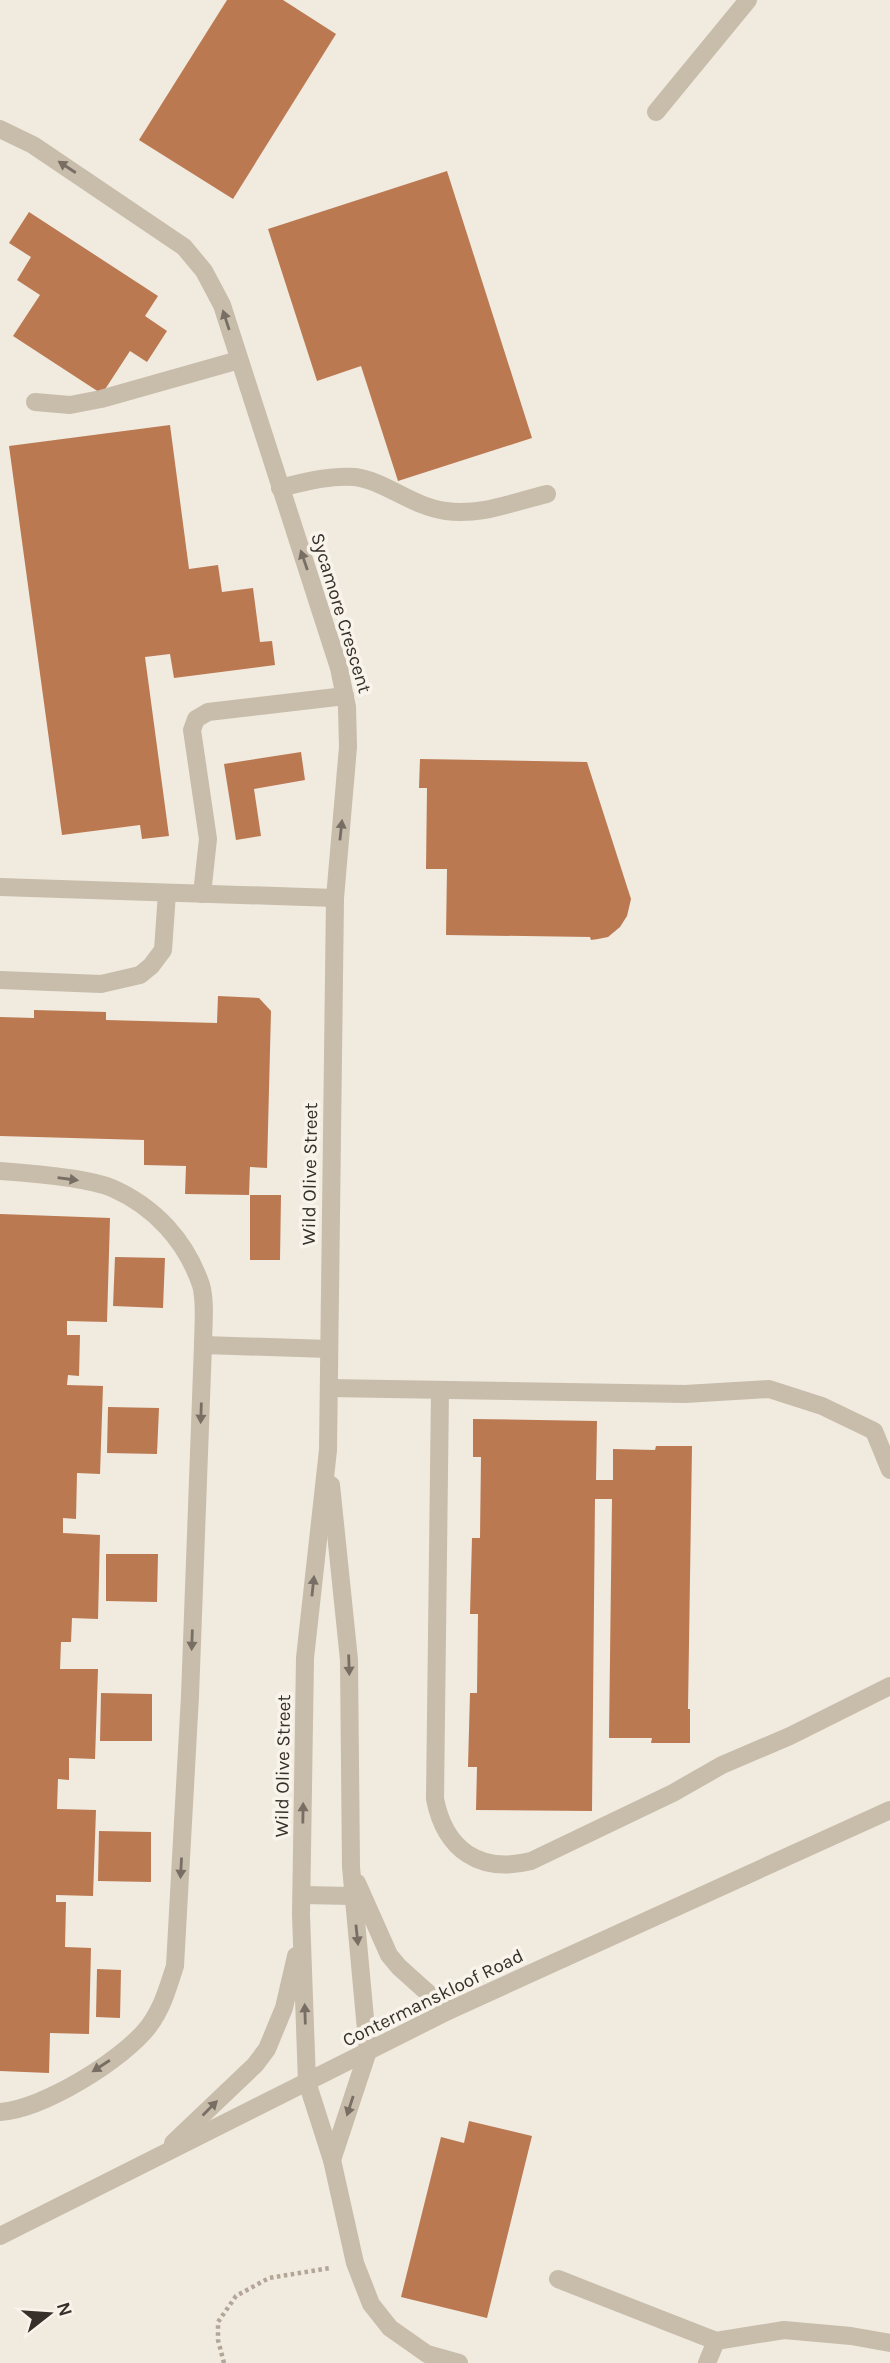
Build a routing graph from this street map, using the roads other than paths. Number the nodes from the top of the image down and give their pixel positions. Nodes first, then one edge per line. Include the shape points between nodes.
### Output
1 (748, 0) edge
2 (656, 112) dead end
3 (0, 129) edge
4 (239, 360) junction
5 (35, 402) dead end
6 (280, 488) junction
7 (547, 494) dead end
8 (345, 696) junction
9 (0, 887) edge
10 (167, 892) junction
11 (202, 894) junction
12 (335, 898) junction
13 (0, 981) edge
14 (0, 1171) edge
15 (204, 1345) junction
16 (329, 1349) junction
17 (329, 1388) junction
18 (440, 1390) junction
19 (328, 1450) junction
20 (890, 1470) edge
21 (890, 1686) edge
22 (890, 1810) edge
23 (351, 1867) junction
24 (302, 1895) junction
25 (353, 1896) junction
26 (302, 1916) junction
27 (449, 2011) junction
28 (368, 2051) junction
29 (307, 2082) junction
30 (0, 2112) edge
31 (161, 2155) junction
32 (332, 2160) junction
33 (0, 2236) edge
34 (558, 2278) dead end
35 (716, 2342) junction
36 (890, 2343) edge
37 (459, 2363) edge
38 (707, 2363) edge

1 - 2 street
4 -> 3 street, Sycamore Crescent via 222,305 204,271 184,247 33,145
4 - 5 street via 102,399 70,405
4 - 6 street, Sycamore Crescent
6 - 7 street via 316,479 356,477 418,505 472,513
8 -> 6 street, Sycamore Crescent
8 - 11 street via 208,712 196,719 192,730 208,839
12 -> 8 street, Sycamore Crescent via 348,747
9 - 10 street
10 - 11 street
10 - 13 street via 163,950 139,975 101,984
11 - 12 street
12 - 16 street, Wild Olive Street
14 -> 15 street via 110,1187 145,1206 178,1237 201,1287
15 - 16 street
15 -> 30 street via 175,1966 165,1999 148,2027 122,2053 38,2103
16 - 17 street, Wild Olive Street
17 - 18 street
17 - 19 street, Wild Olive Street
18 - 20 street via 685,1394 769,1390 822,1406 874,1431
18 - 21 street via 435,1799 444,1829 465,1853 496,1865 531,1861
19 -> 23 street, Wild Olive Street via 349,1660
24 -> 19 street, Wild Olive Street via 305,1658
22 - 27 street, Contermanskloof Road
23 - 25 street, Wild Olive Street
23 - 27 street via 389,1955
24 - 25 street
24 - 26 street, Wild Olive Street
25 -> 28 street, Wild Olive Street
29 -> 26 street, Wild Olive Street
31 -> 26 street via 267,2049 284,2008
27 - 28 street, Contermanskloof Road
28 - 29 street, Contermanskloof Road
28 -> 32 street
29 - 31 street, Contermanskloof Road
29 - 32 street, Wild Olive Street
31 - 33 street, Contermanskloof Road
32 - 37 street, Wild Olive Street via 355,2263 371,2304 390,2328 427,2354
34 - 35 street
35 - 36 street via 784,2330
35 - 38 street

